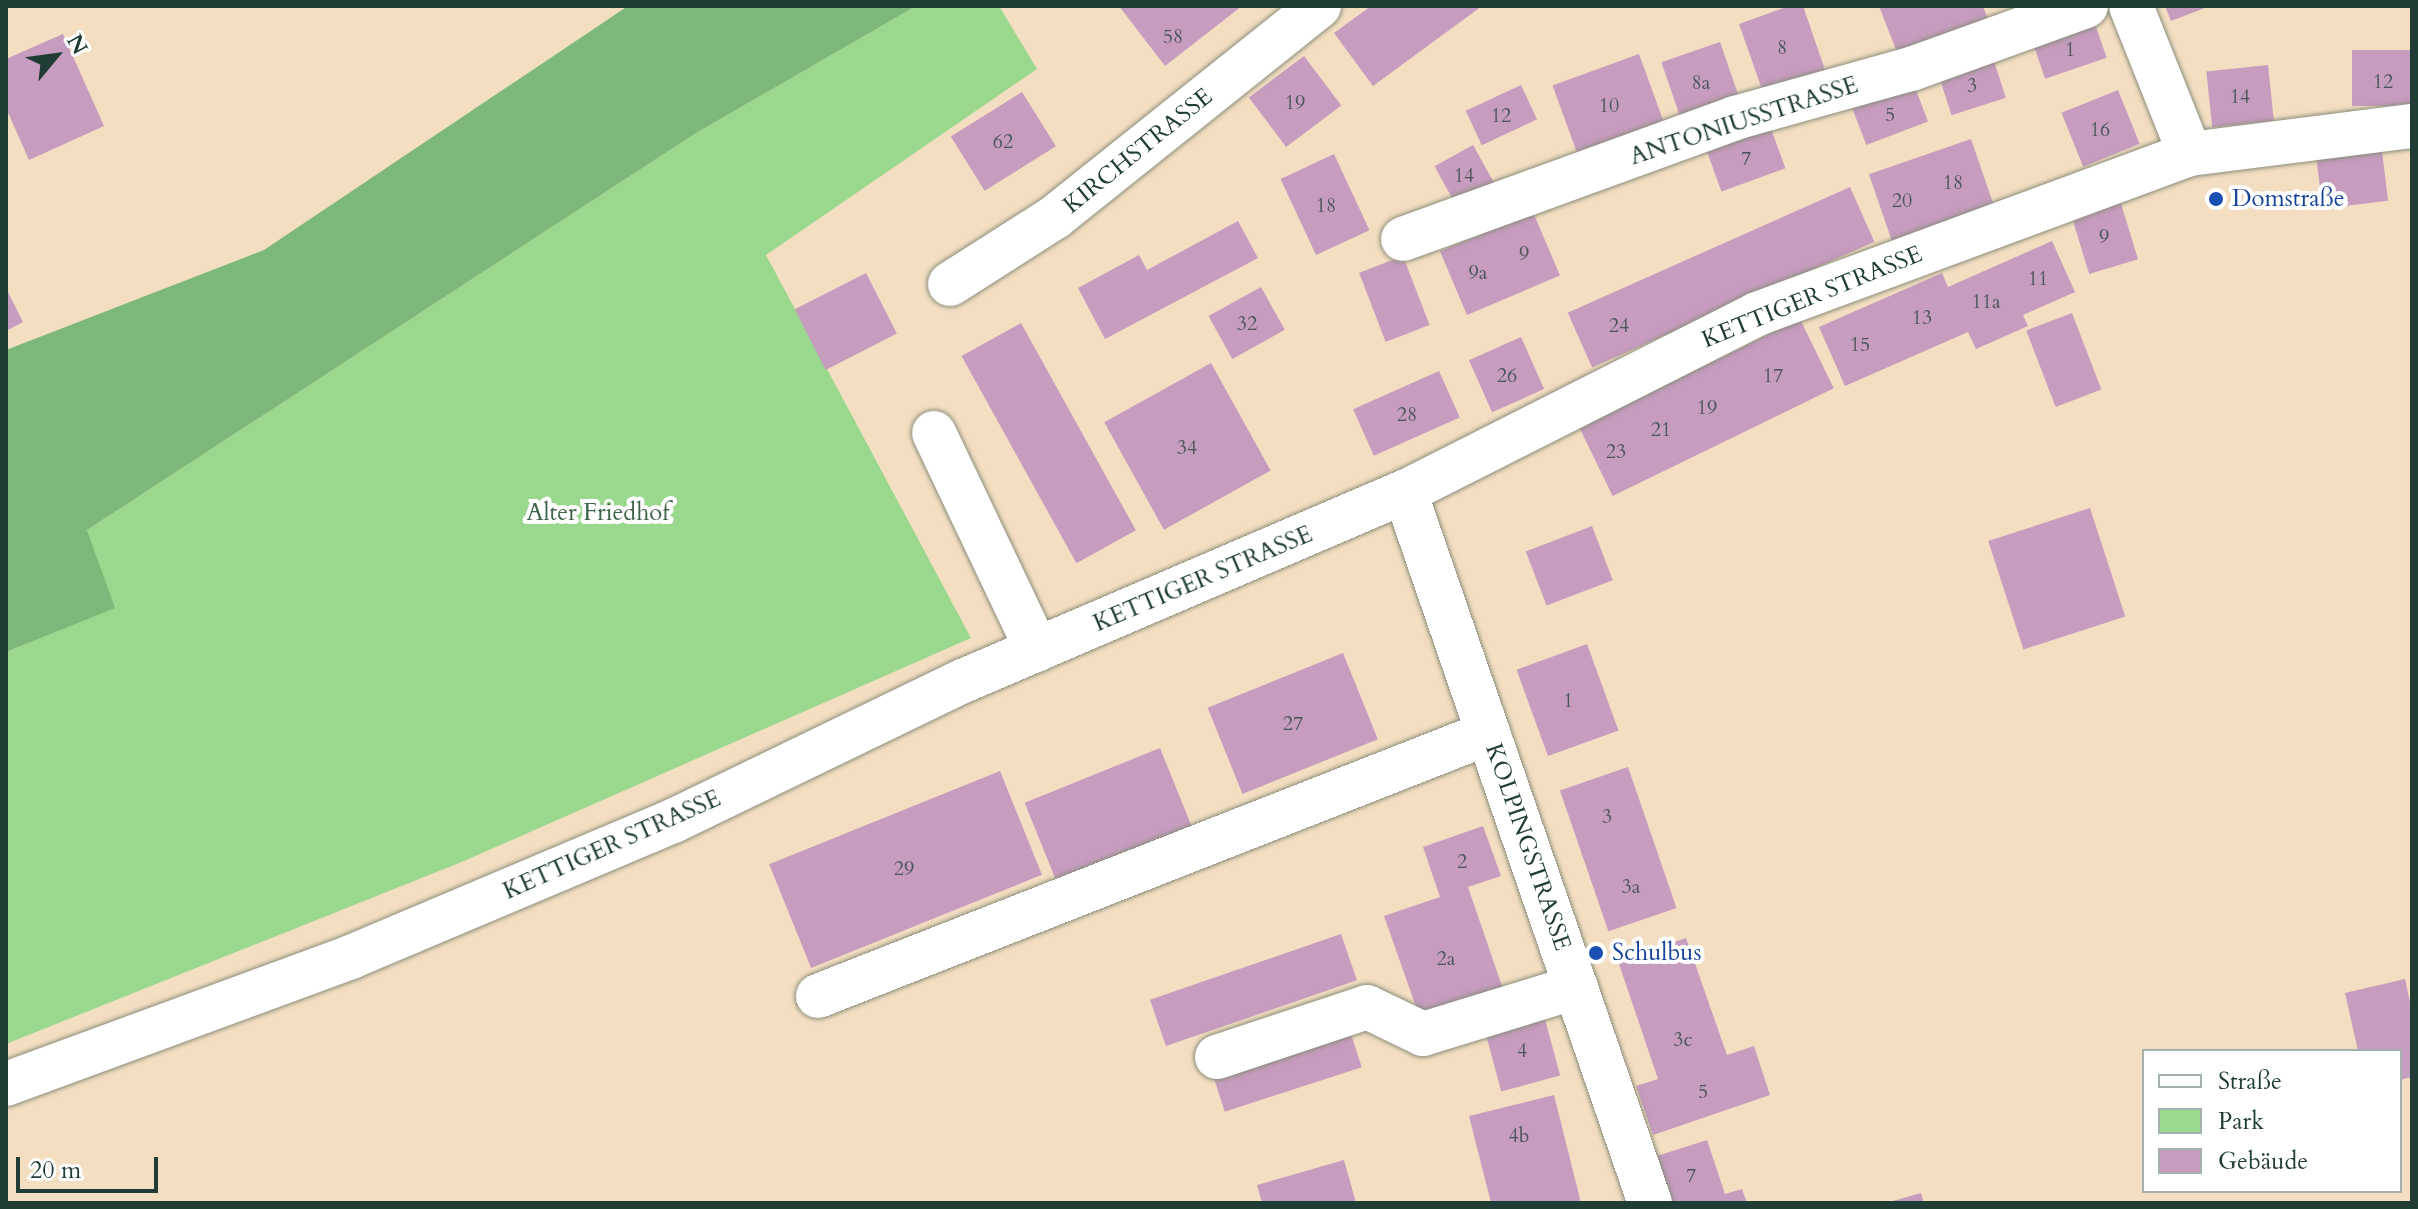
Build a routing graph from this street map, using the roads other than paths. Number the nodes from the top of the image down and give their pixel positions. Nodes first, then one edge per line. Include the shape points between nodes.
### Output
1 (1319, 6) edge
2 (2086, 6) edge
3 (2131, 6) edge
4 (2412, 126) edge
5 (2190, 154) junction
6 (1403, 239) dead end
7 (950, 284) dead end
8 (934, 433) dead end
9 (1405, 492) junction
10 (1037, 650) junction
11 (1488, 733) junction
12 (1576, 987) junction
13 (818, 996) dead end
14 (1217, 1057) dead end
15 (6, 1084) edge
16 (1650, 1203) edge

1 - 7 street, KIRCHSTRASSE via 1055,217
2 - 6 street, ANTONIUSSTRASSE via 1911,69 1735,118
3 - 5 street
4 - 5 street, KETTIGER STRASSE
5 - 9 street, KETTIGER STRASSE via 1757,314
8 - 10 street
9 - 10 street, KETTIGER STRASSE
9 - 11 street, KOLPINGSTRASSE
10 - 15 street, KETTIGER STRASSE via 659,828 351,957
11 - 12 street, KOLPINGSTRASSE
11 - 13 street
12 - 14 street via 1423,1034 1367,1007
12 - 16 street, KOLPINGSTRASSE

